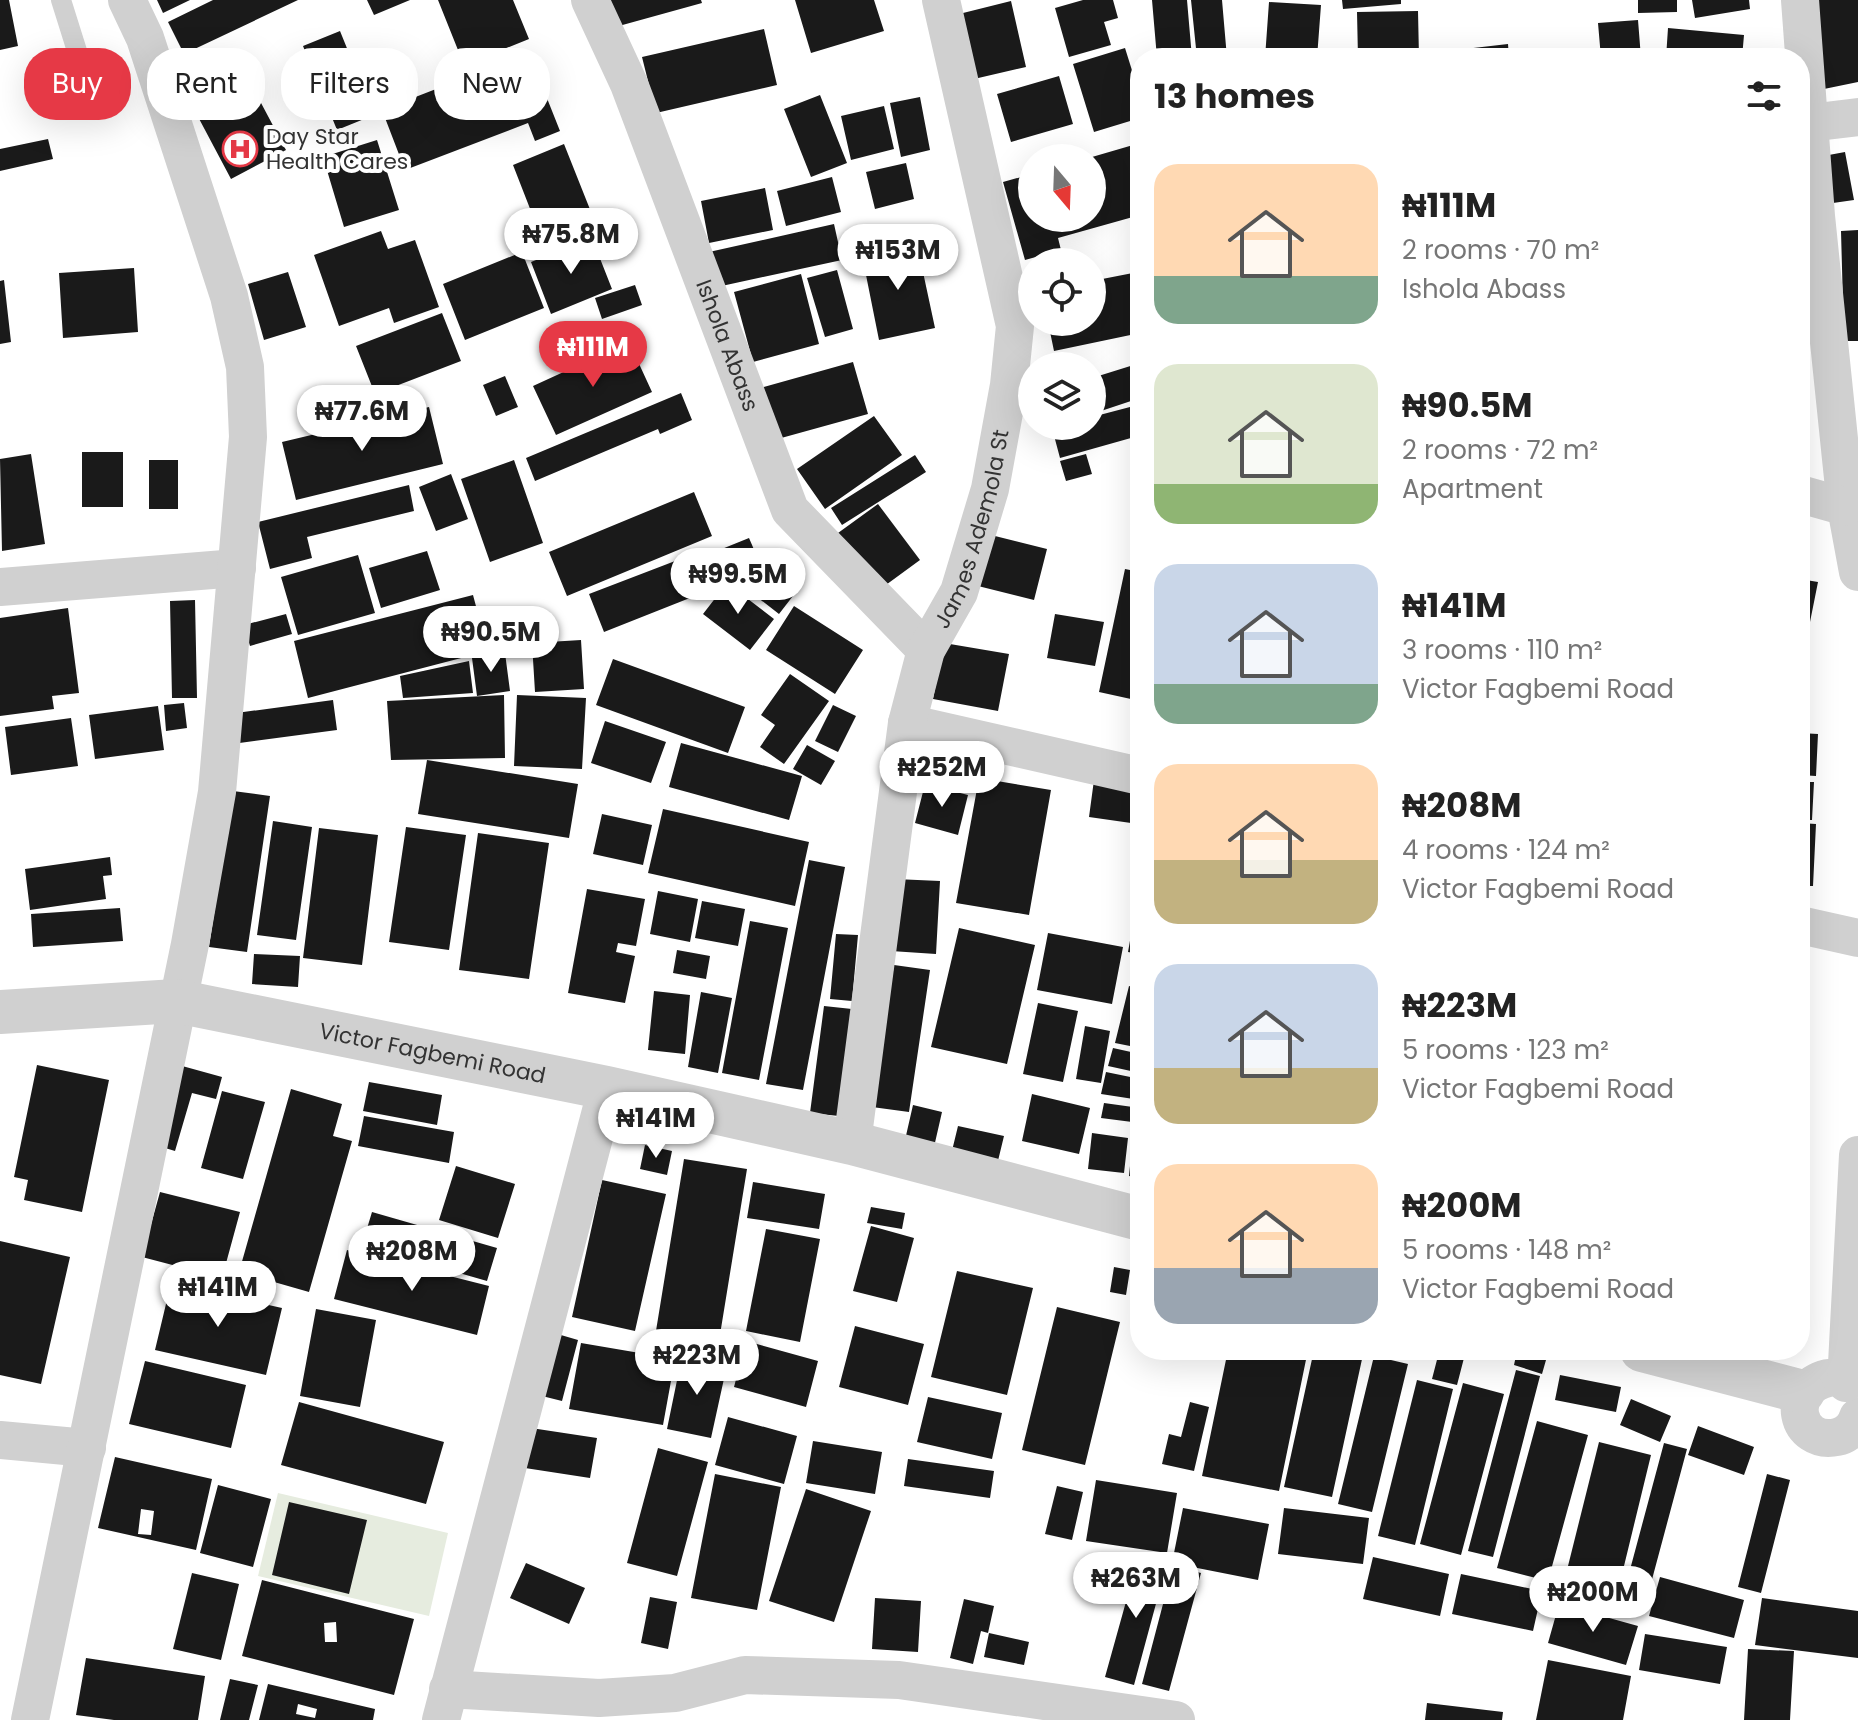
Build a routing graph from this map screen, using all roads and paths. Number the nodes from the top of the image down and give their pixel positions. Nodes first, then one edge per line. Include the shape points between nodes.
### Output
1 (61, 0) edge
2 (127, 0) edge
3 (590, 0) edge
4 (941, 0) edge
5 (1800, 0) edge
6 (76, 48) edge
7 (1804, 48) edge
8 (1858, 117) edge
9 (1810, 123) edge
10 (1810, 136) edge
11 (1810, 497) edge
12 (1846, 507) junction
13 (237, 568) junction
14 (1858, 572) edge
15 (0, 587) edge
16 (926, 650) junction
17 (907, 723) junction
18 (1130, 774) edge
19 (1810, 927) edge
20 (1858, 938) edge
21 (176, 1001) junction
22 (0, 1012) edge
23 (607, 1088) junction
24 (852, 1143) junction
25 (1858, 1155) edge
26 (1130, 1216) edge
27 (1680, 1360) edge
28 (1803, 1392) junction
29 (1853, 1420) edge
30 (0, 1440) edge
31 (87, 1448) junction
32 (444, 1705) edge
33 (30, 1720) edge
34 (1176, 1720) edge

1 - 6 lane
2 - 13 street via 145,38 224,280 245,367 248,437
3 - 16 street, Ishola Abass via 629,84 790,510
4 - 16 street, James Ademola St via 1015,326 990,489 959,592
5 - 7 street
8 - 9 street
10 - 12 street
11 - 12 street
12 - 14 street
13 - 15 street
13 - 21 street via 217,792
16 - 17 street, James Ademola St
17 - 18 street
17 - 24 street, James Ademola St
19 - 20 street
21 - 22 street, Victor Fagbemi Road
21 - 23 street, Victor Fagbemi Road
21 - 31 street
23 - 24 street, Victor Fagbemi Road
23 - 32 street
24 - 26 street, Victor Fagbemi Road
25 - 29 street
27 - 28 street
28 - 29 street via 1815,1381 1831,1378
28 - 29 street via 1802,1423 1813,1434 1828,1439
30 - 31 street
31 - 33 street
32 - 34 street via 675,1693 745,1675 899,1680

